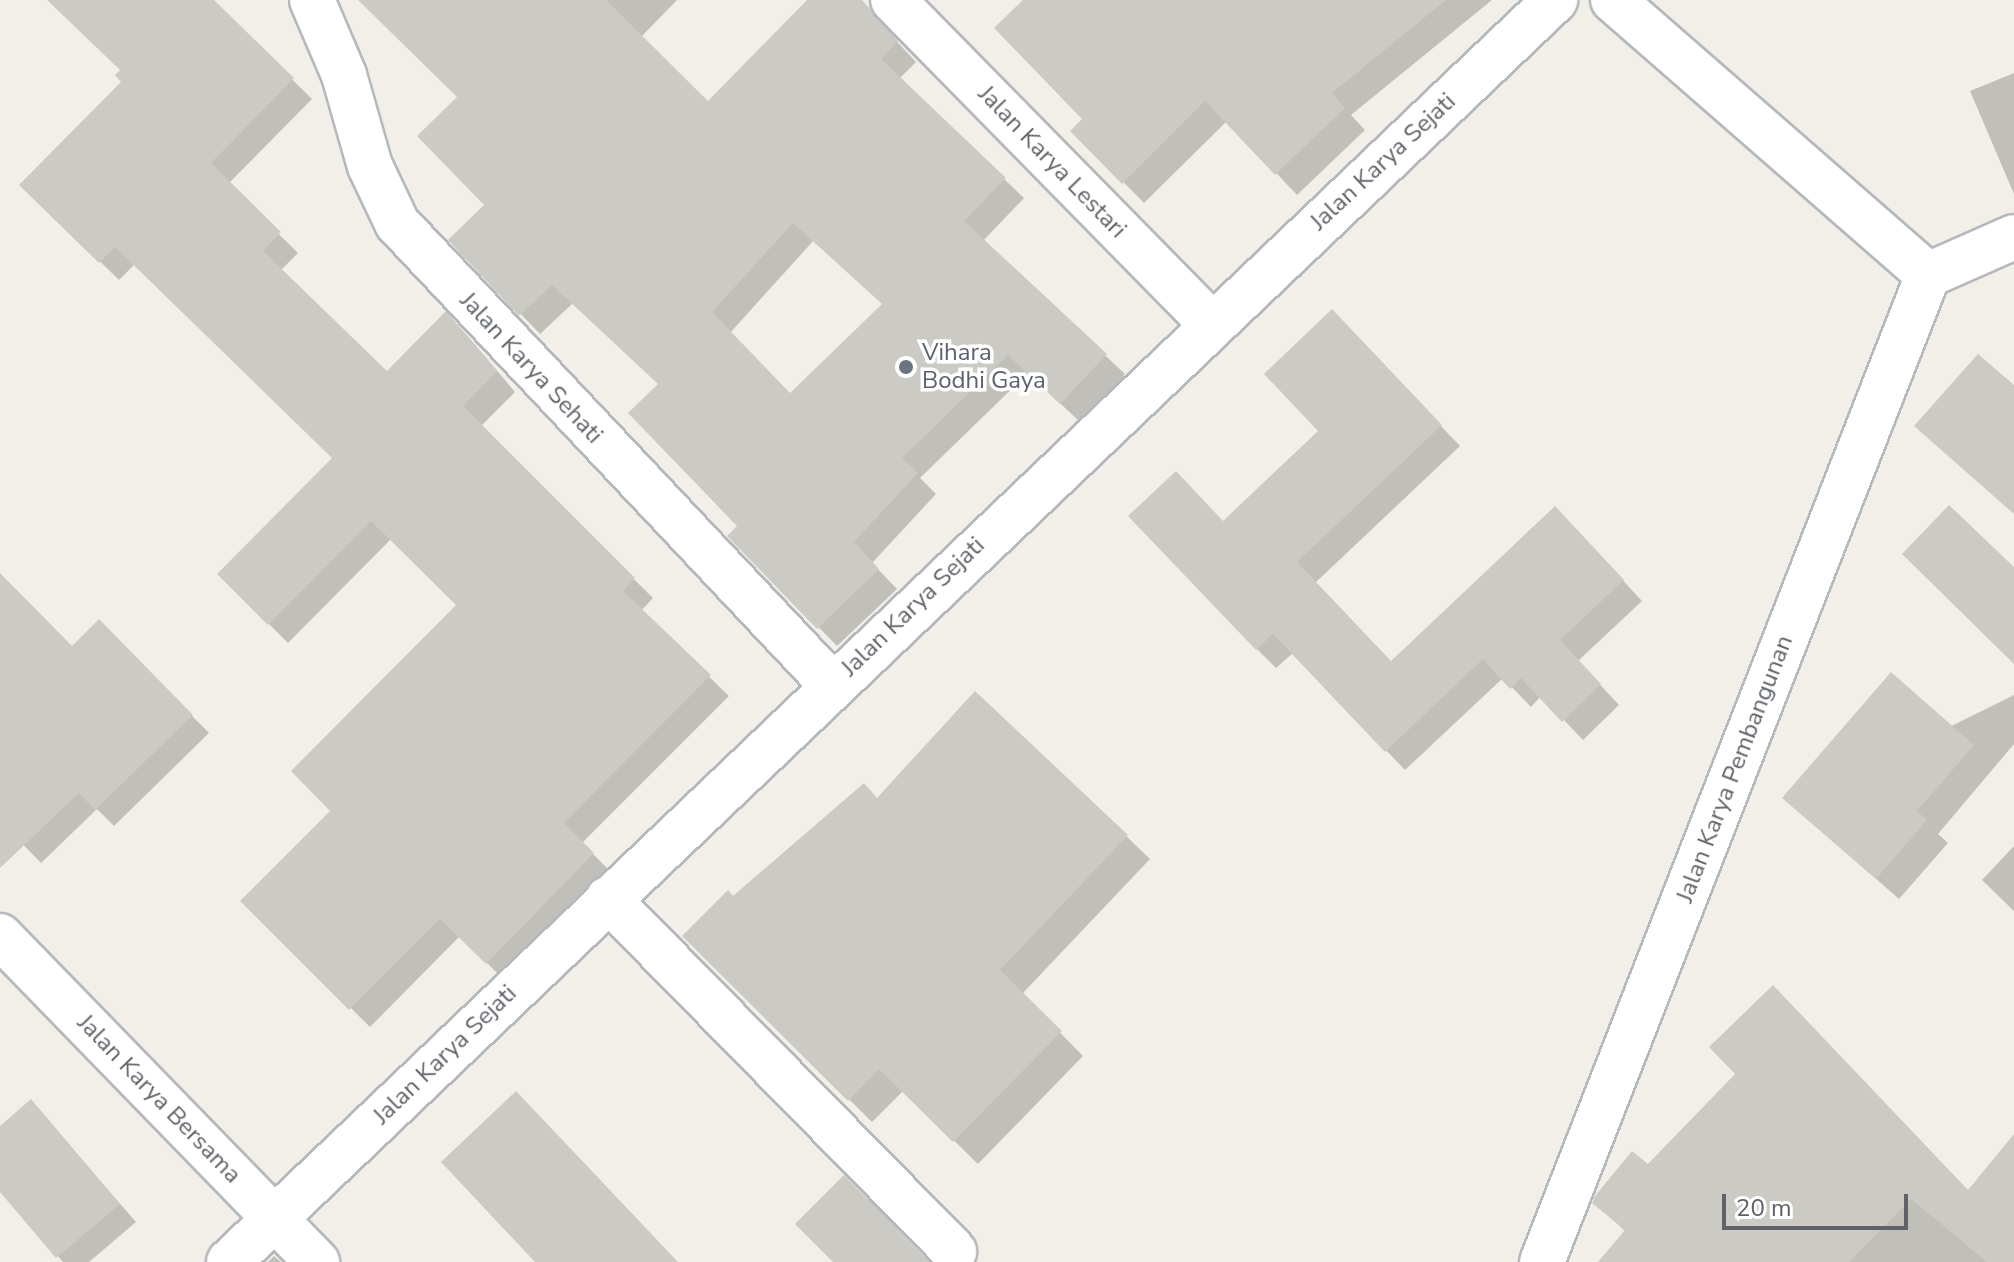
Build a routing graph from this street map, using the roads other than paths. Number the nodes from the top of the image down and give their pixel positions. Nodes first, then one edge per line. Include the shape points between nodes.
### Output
1 (312, 0) edge
2 (893, 0) edge
3 (1555, 0) edge
4 (1613, 0) edge
5 (2014, 237) edge
6 (1928, 275) junction
7 (1211, 324) junction
8 (832, 685) junction
9 (608, 899) junction
10 (0, 936) edge
11 (275, 1218) junction
12 (954, 1251) dead end
13 (229, 1262) edge
14 (317, 1262) edge
15 (1542, 1262) edge

1 - 8 street, Jalan Karya Sehati via 344,75 370,166 397,223
2 - 7 street, Jalan Karya Lestari
3 - 7 street, Jalan Karya Sejati
4 - 6 street
5 - 6 street
6 - 15 street, Jalan Karya Pembangunan
7 - 8 street, Jalan Karya Sejati
8 - 9 street, Jalan Karya Sejati
9 - 11 street, Jalan Karya Sejati
9 - 12 street
10 - 11 street, Jalan Karya Bersama
11 - 13 street, Jalan Karya Sejati
11 - 14 street, Jalan Karya Bersama

